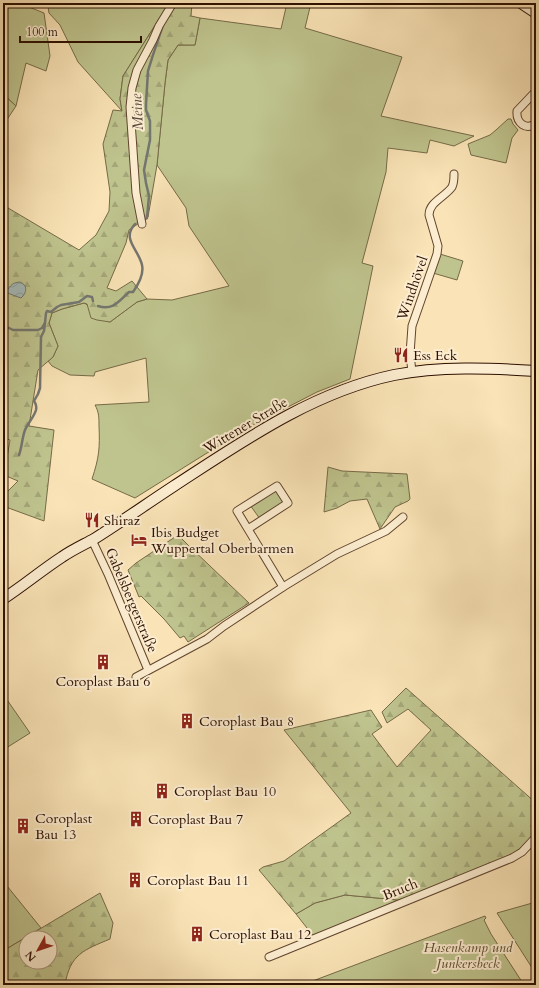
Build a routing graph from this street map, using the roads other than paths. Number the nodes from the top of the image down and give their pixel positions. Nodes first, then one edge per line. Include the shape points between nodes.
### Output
1 (173, 3) edge
2 (521, 3) edge
3 (536, 13) edge
4 (536, 92) edge
5 (536, 124) edge
6 (454, 174) dead end
7 (142, 224) dead end
8 (536, 371) edge
9 (412, 372) junction
10 (403, 517) dead end
11 (248, 529) junction
12 (92, 540) junction
13 (283, 587) junction
14 (3, 599) edge
15 (148, 670) junction
16 (136, 677) dead end
17 (536, 837) edge
18 (269, 957) dead end

1 - 7 street via 137,70 132,88 130,107 136,193
2 - 3 main road
4 - 5 street via 517,111 516,116 521,124
6 - 9 street, Windhövel via 452,187 429,211 438,246 412,326
8 - 9 main road, Wittener Straße via 451,369
9 - 12 main road, Wittener Straße via 363,383 303,407 267,426
10 - 13 street via 386,531 337,554
11 - 11 street via 237,511 277,486 288,503
11 - 13 street
12 - 14 main road, Wittener Straße
12 - 15 street, Gabelsbergerstraße
13 - 15 street via 207,639
15 - 16 street
17 - 18 street, Bruch via 522,852 512,858

